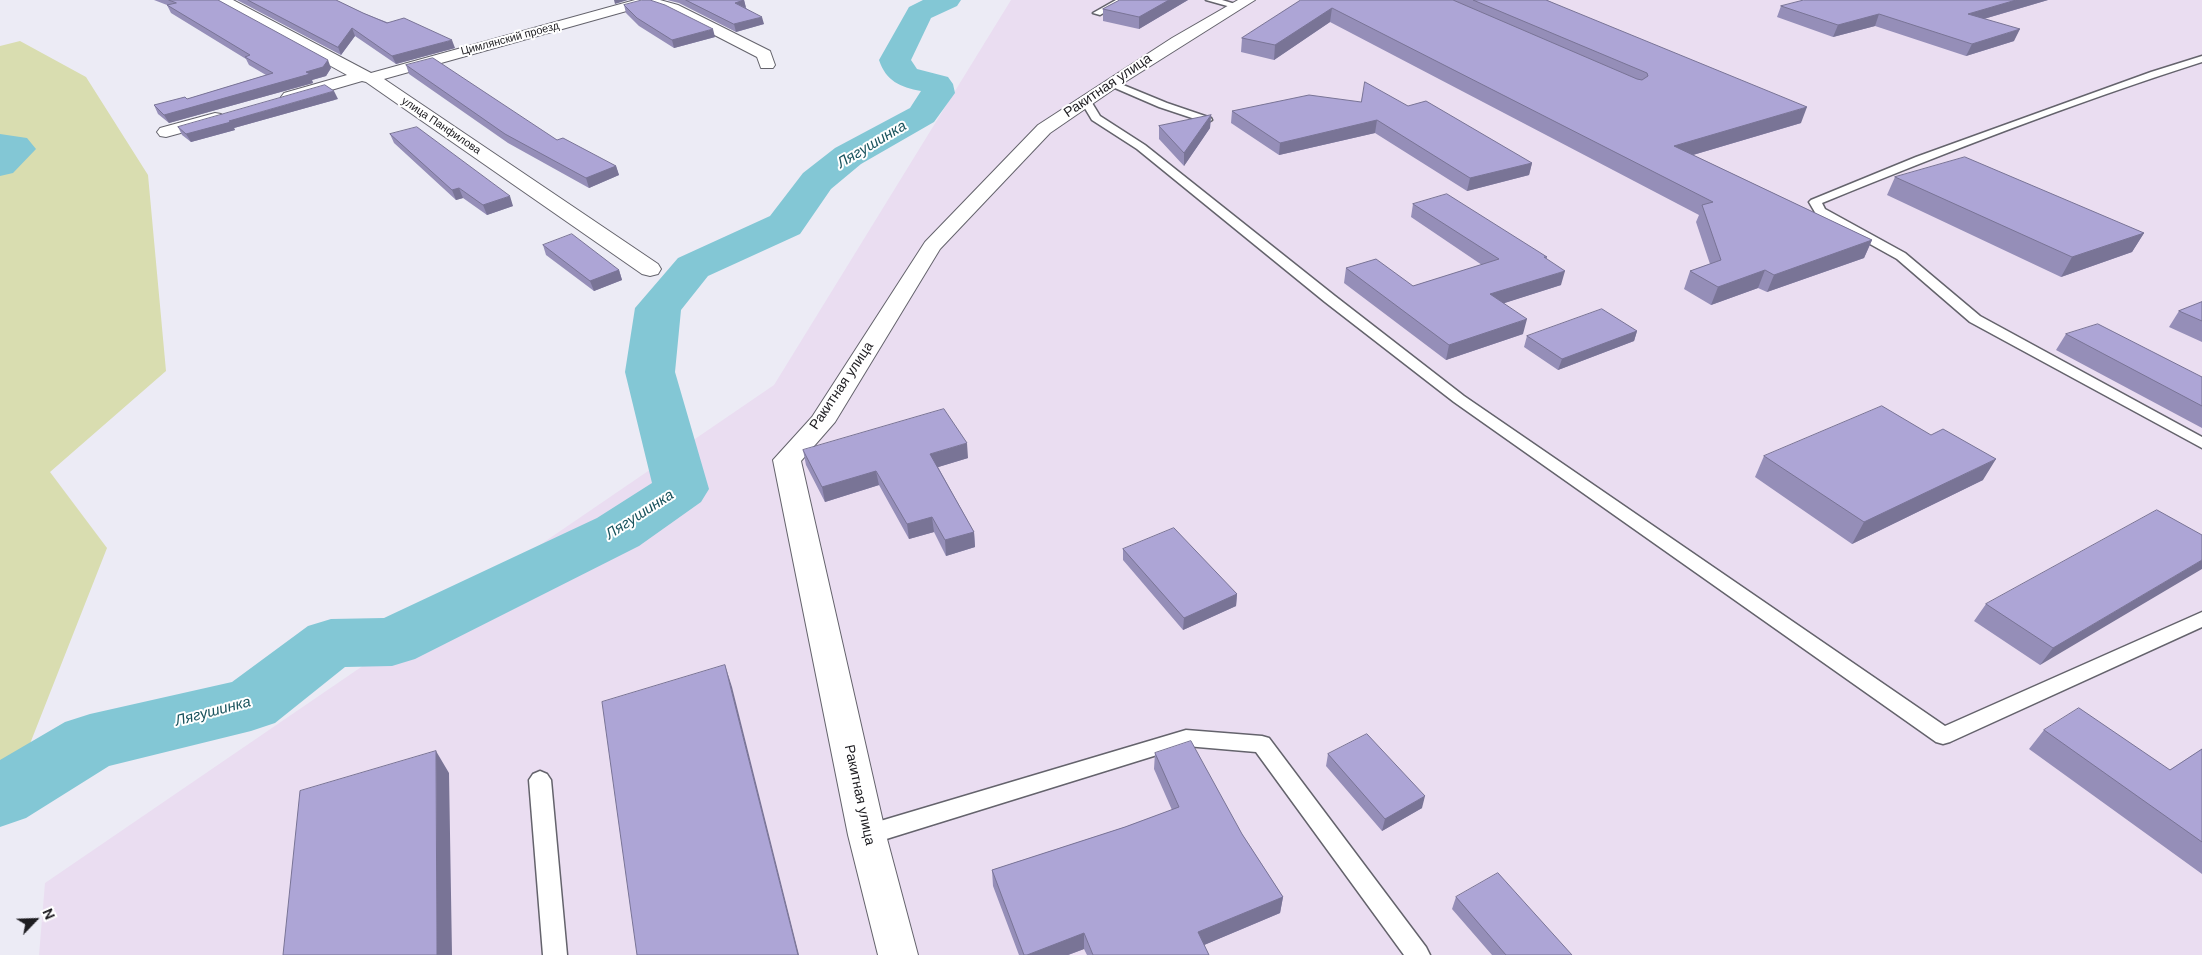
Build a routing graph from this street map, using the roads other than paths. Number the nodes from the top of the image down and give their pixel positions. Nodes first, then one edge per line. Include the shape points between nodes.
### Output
1 (222, 0) edge
2 (1122, 0) edge
3 (1210, 0) edge
4 (649, 1) edge
5 (1243, 3) edge
6 (1097, 13) dead end
7 (2202, 59) edge
8 (767, 65) dead end
9 (366, 77) junction
10 (1111, 83) junction
11 (277, 100) edge
12 (1085, 100) junction
13 (231, 113) edge
14 (1207, 120) edge
15 (166, 132) dead end
16 (650, 269) dead end
17 (2202, 443) edge
18 (2202, 619) edge
19 (540, 780) dead end
20 (867, 835) junction
21 (555, 955) edge
22 (898, 955) edge
23 (1418, 955) edge

1 - 9 street, улица Панфилова
2 - 6 lane
3 - 5 lane
4 - 8 street via 673,8 764,54
4 - 9 street, Цимлянский проезд
5 - 10 street, Ракитная улица
7 - 17 lane via 1920,159 1815,202 1820,211 1901,256 1976,319
9 - 11 street, Цимлянский проезд
9 - 16 street, улица Панфилова
10 - 12 street, Ракитная улица
10 - 14 lane
12 - 18 lane via 1096,118 1141,147 1459,399 1943,736
12 - 20 street, Ракитная улица via 1044,129 932,246 822,422 787,460
13 - 15 street
19 - 21 lane
20 - 22 street, Ракитная улица
20 - 23 lane via 1186,738 1262,744

